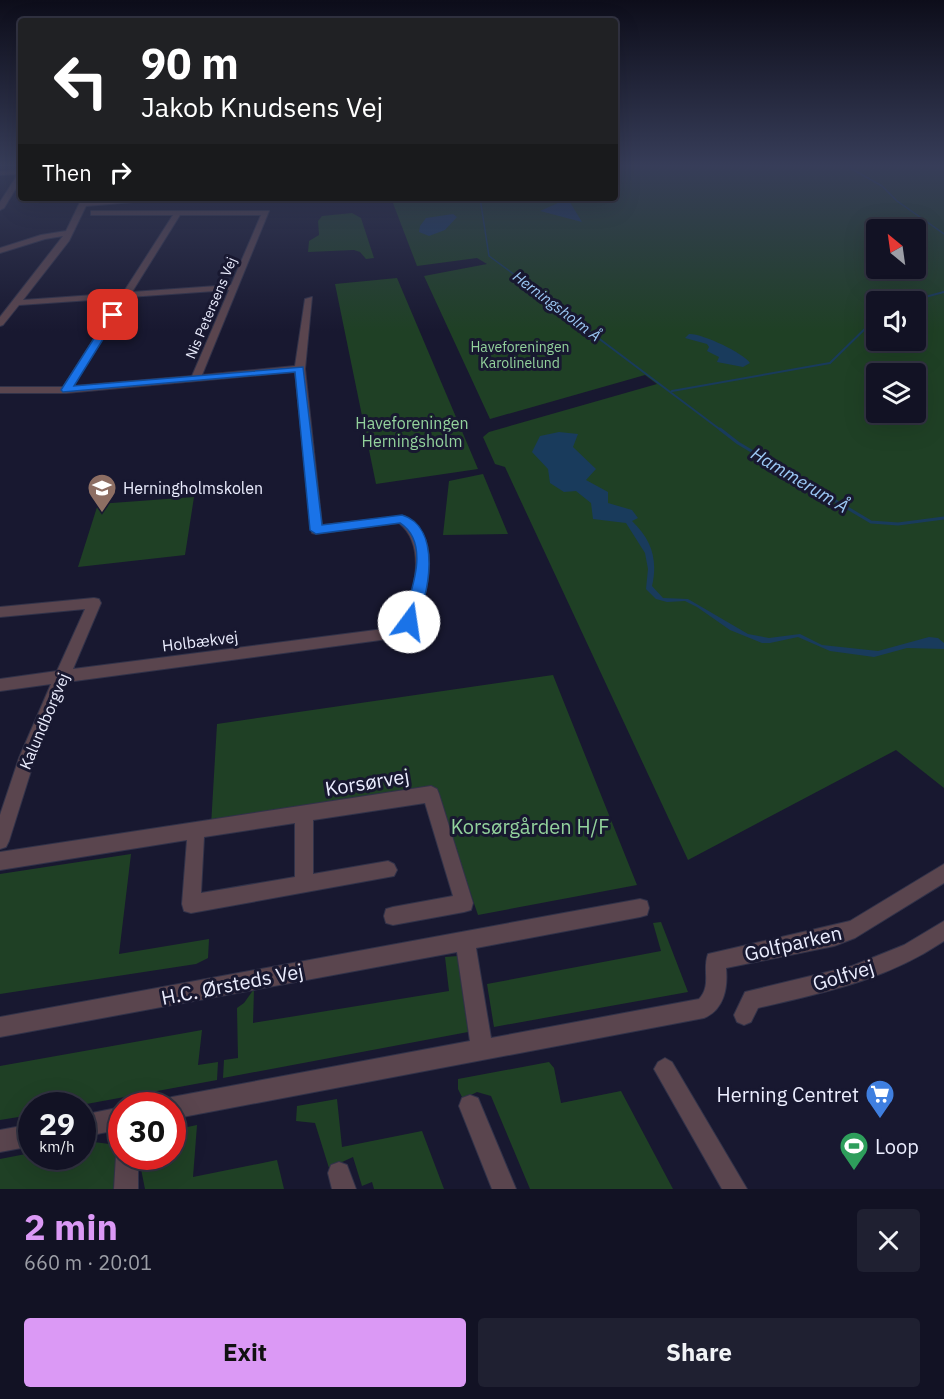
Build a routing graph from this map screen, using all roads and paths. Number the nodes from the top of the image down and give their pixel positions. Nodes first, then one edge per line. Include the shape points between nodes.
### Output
1 (76, 219) edge
2 (174, 219) edge
3 (263, 219) edge
4 (70, 233) junction
5 (0, 251) edge
6 (234, 287) junction
7 (126, 296) junction
8 (309, 299) dead end
9 (16, 303) junction
10 (0, 322) edge
11 (300, 369) junction
12 (195, 380) junction
13 (0, 390) edge
14 (66, 390) junction
15 (0, 612) edge
16 (62, 676) junction
17 (0, 685) edge
18 (304, 814) junction
19 (196, 831) junction
20 (0, 841) edge
21 (0, 861) edge
22 (388, 870) dead end
23 (944, 873) edge
24 (304, 884) junction
25 (640, 908) dead end
26 (393, 916) dead end
27 (944, 930) edge
28 (465, 941) junction
29 (744, 1015) dead end
30 (0, 1027) edge
31 (482, 1049) junction
32 (665, 1069) dead end
33 (186, 1105) edge
34 (470, 1106) dead end
35 (18, 1138) edge
36 (0, 1141) edge
37 (127, 1170) edge
38 (126, 1189) edge
39 (504, 1189) edge
40 (735, 1189) edge

1 - 4 street
2 - 7 street
3 - 6 street, Nis Petersens Vej
4 - 5 street
4 - 9 street
6 - 7 street
6 - 12 street, Nis Petersens Vej
7 - 9 street
7 - 14 street
8 - 11 street
9 - 10 street
11 - 12 street
11 - 16 street, Holbækvej via 316,530 402,519 421,543 424,564 404,632
12 - 14 street
13 - 14 street
15 - 16 street, Kalundborgvej via 94,603
16 - 17 street, Holbækvej
16 - 20 street, Kalundborgvej via 27,758
18 - 19 street, Korsørvej
18 - 24 street
18 - 26 street, Korsørvej via 431,795 464,903
19 - 21 street, Korsørvej
19 - 24 street via 191,904
22 - 24 street
23 - 31 street, Golfparken via 855,929 715,961 718,989 704,1008
25 - 28 street, H.C. Ørsteds Vej
27 - 29 street, Golfvej via 911,952 852,976 752,999
28 - 30 street, H.C. Ørsteds Vej
28 - 31 street
31 - 33 street
32 - 40 street
34 - 39 street
35 - 36 street
37 - 38 street

